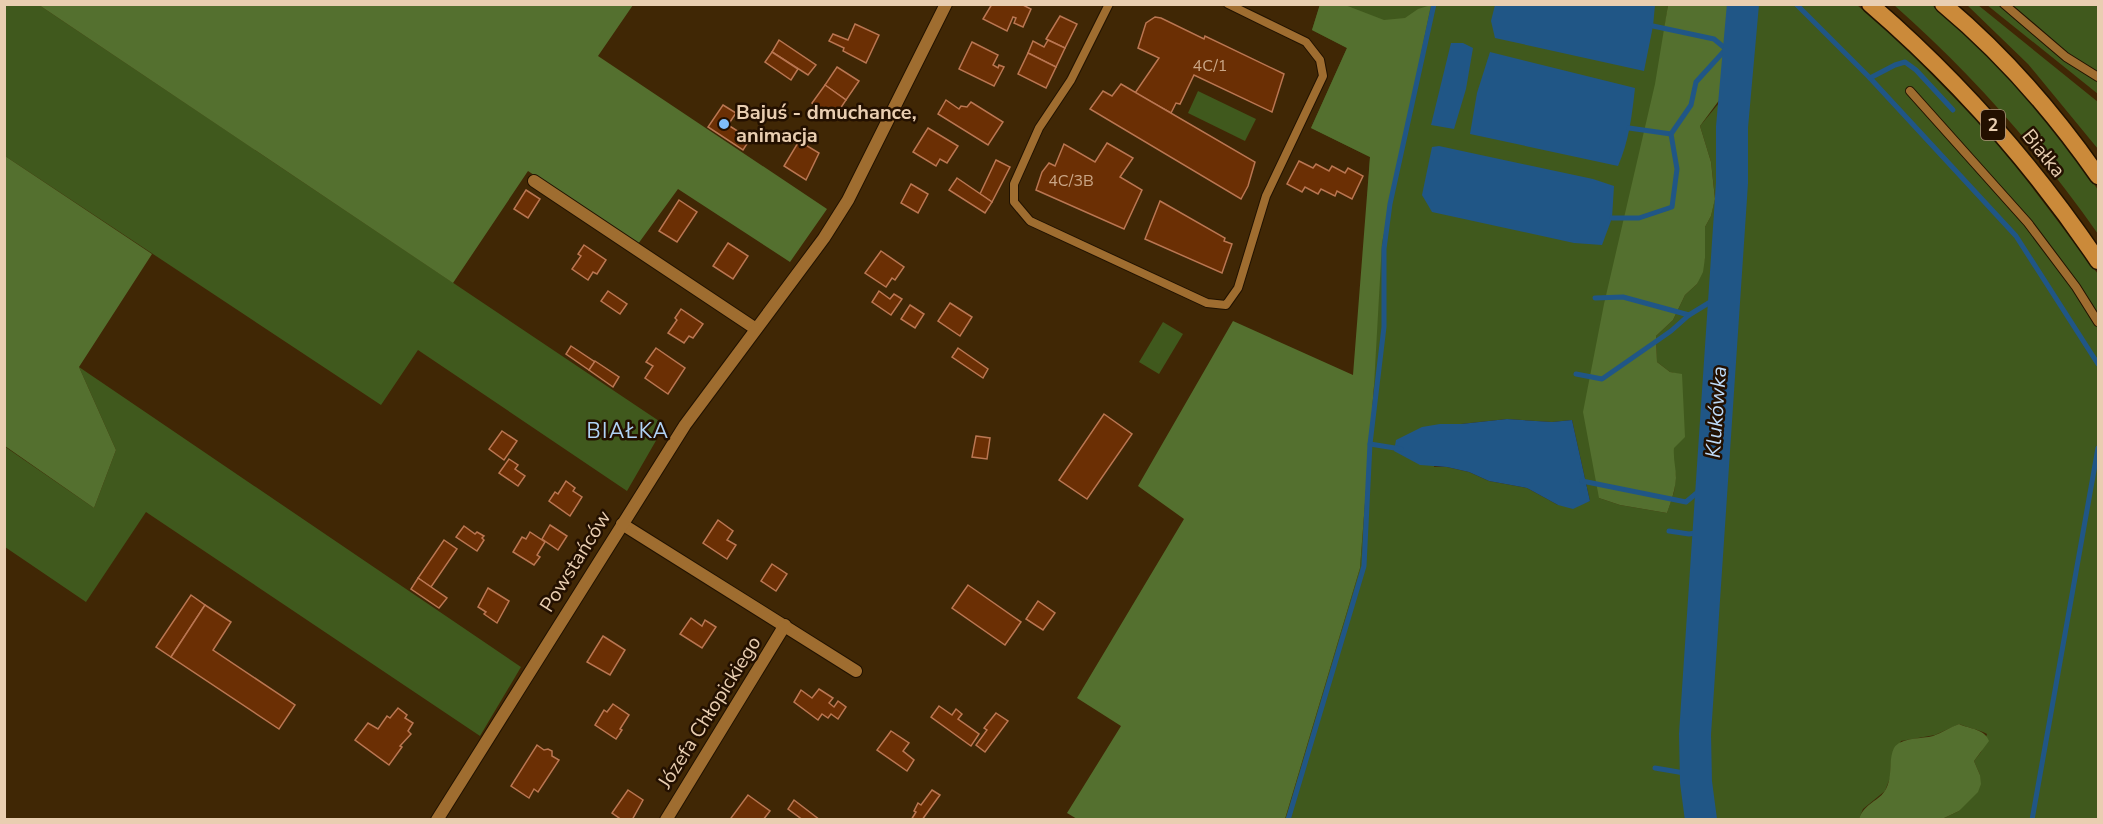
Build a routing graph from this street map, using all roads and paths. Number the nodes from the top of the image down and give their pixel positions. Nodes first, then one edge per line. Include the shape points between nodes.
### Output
1 (946, 4) edge
2 (1109, 4) edge
3 (1228, 4) edge
4 (1870, 4) edge
5 (1943, 4) edge
6 (2004, 4) edge
7 (2098, 77) edge
8 (1910, 91) dead end
9 (2098, 176) edge
10 (534, 181) dead end
11 (2098, 261) edge
12 (2098, 322) edge
13 (756, 330) junction
14 (622, 524) junction
15 (785, 626) junction
16 (856, 671) dead end
17 (437, 819) edge
18 (666, 819) edge

1 - 13 street, Powstańców via 849,200
2 - 3 lane via 1071,80 1039,128 1014,184 1014,202 1030,221 1207,303 1226,305 1238,288 1266,196 1323,76 1320,60 1306,42
4 - 11 highway, Białka / 2 via 1981,112 2049,193
5 - 9 highway, Białka via 2035,95
6 - 7 lane via 2066,57
8 - 12 lane via 2028,223
10 - 13 street
13 - 14 street, Powstańców via 685,425
14 - 15 street, Józefa Chłopickiego
14 - 17 street, Powstańców
15 - 16 street, Józefa Chłopickiego
15 - 18 street, Józefa Chłopickiego

